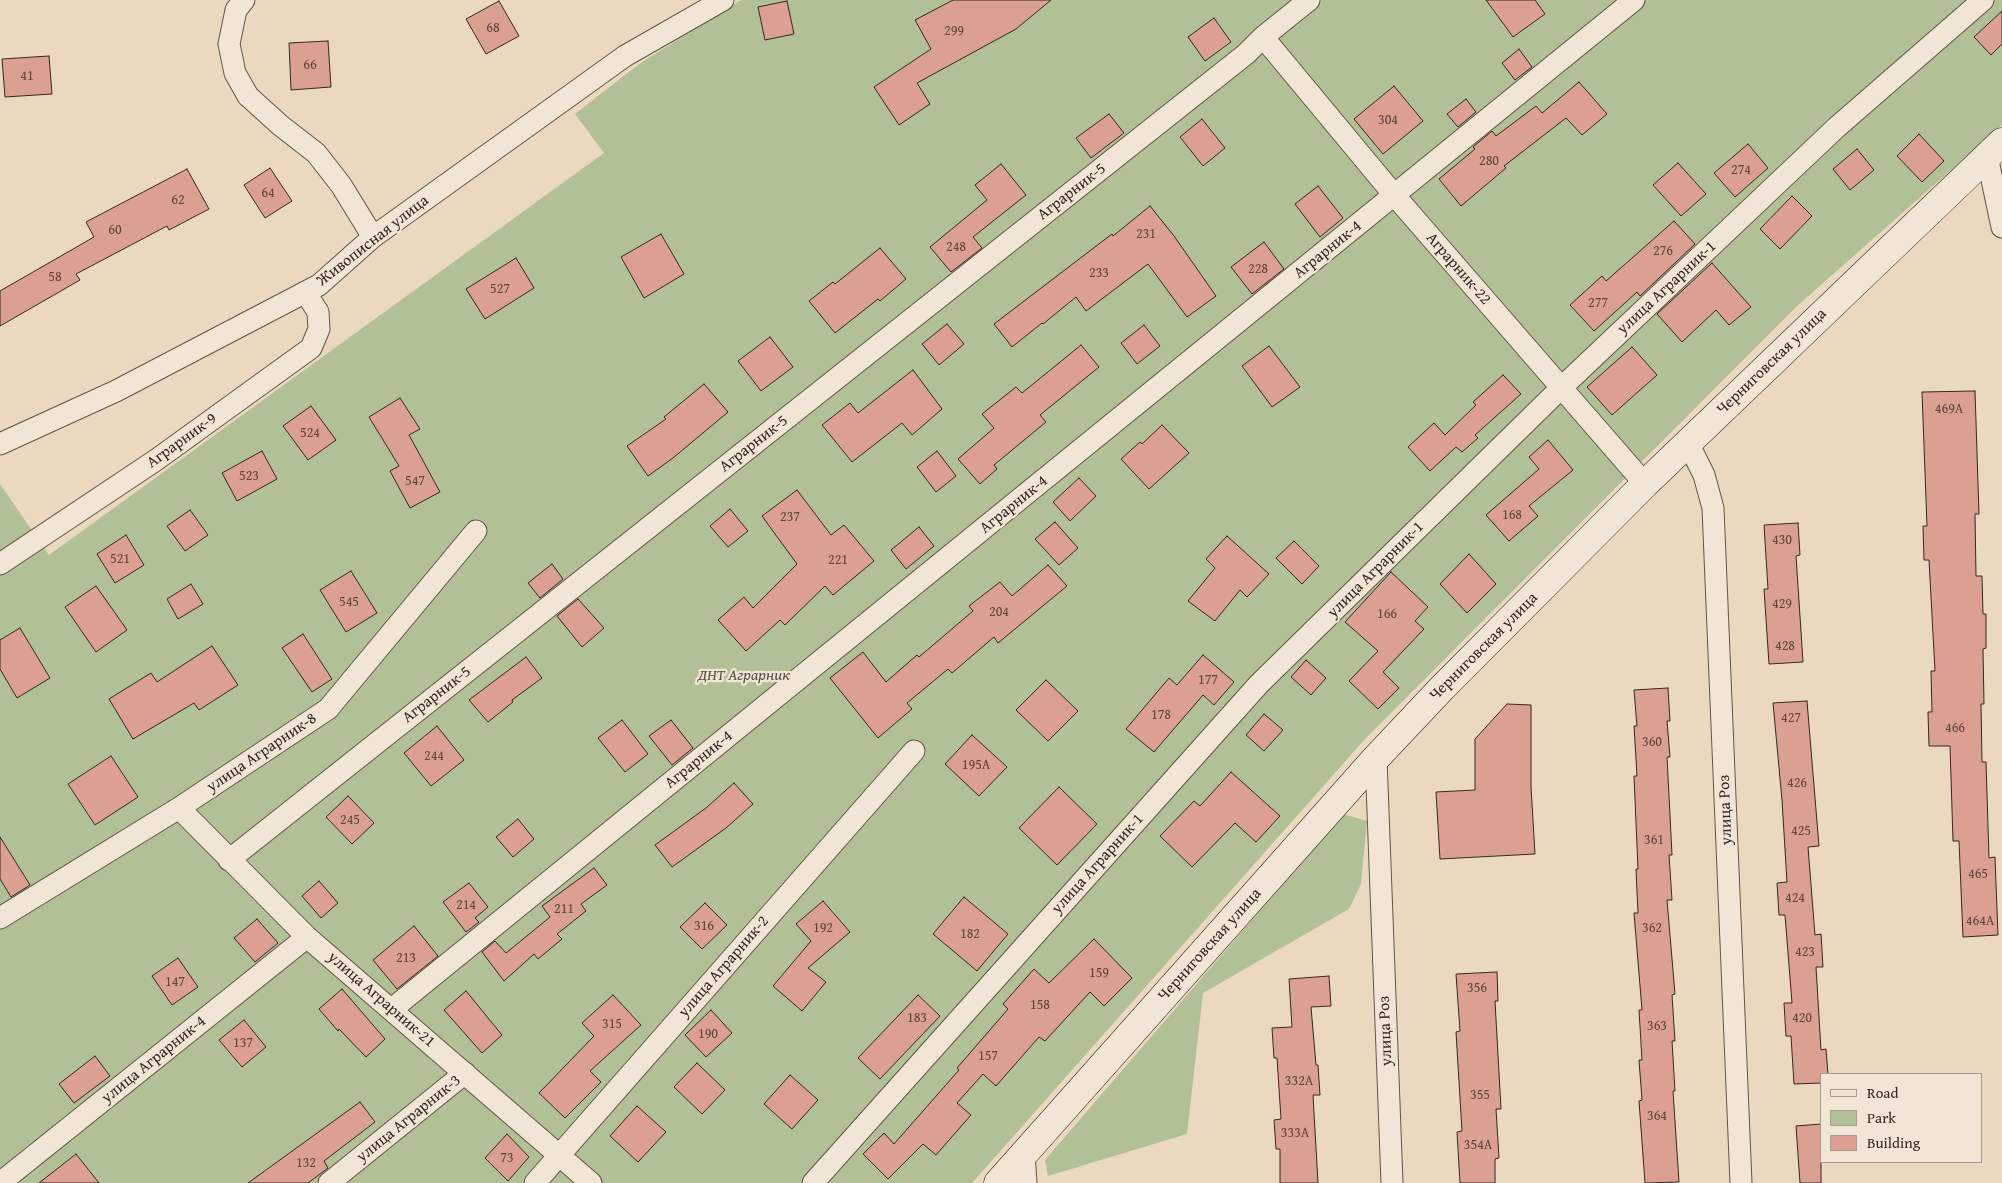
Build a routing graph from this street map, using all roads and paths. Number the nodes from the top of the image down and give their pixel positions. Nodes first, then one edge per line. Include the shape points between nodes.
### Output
1 (244, 0) edge
2 (723, 0) edge
3 (1309, 0) edge
4 (1634, 0) edge
5 (1983, 0) edge
6 (1268, 44) junction
7 (1994, 149) edge
8 (1395, 196) junction
9 (2002, 227) edge
10 (372, 237) junction
11 (305, 292) junction
12 (1561, 388) junction
13 (1688, 443) junction
14 (0, 444) edge
15 (1645, 484) junction
16 (476, 532) dead end
17 (0, 564) edge
18 (914, 751) dead end
19 (1376, 758) junction
20 (179, 808) junction
21 (229, 860) junction
22 (0, 918) edge
23 (307, 937) junction
24 (392, 1009) junction
25 (465, 1074) junction
26 (1024, 1153) junction
27 (560, 1155) junction
28 (0, 1183) edge
29 (329, 1183) edge
30 (535, 1183) edge
31 (591, 1183) edge
32 (813, 1183) edge
33 (998, 1183) edge
34 (1026, 1183) edge
35 (1392, 1183) edge
36 (1741, 1183) edge

1 - 10 street via 236,10 229,44 235,73 248,96 316,153 341,185
2 - 10 street, Живописная улица via 625,56
3 - 6 street, Аграрник-5
4 - 8 street, Аграрник-4
5 - 12 street, улица Аграрник-1 via 1838,126
6 - 8 street, Аграрник-22
6 - 21 street, Аграрник-5 via 1246,54
7 - 9 street
7 - 13 street, Черниговская улица
8 - 12 street, Аграрник-22
8 - 24 street, Аграрник-4
10 - 11 street, Живописная улица via 319,285
11 - 14 street, Живописная улица via 116,391
11 - 17 street, Аграрник-9 via 318,312 319,329 311,348 156,460
12 - 15 street, Аграрник-22
12 - 32 street, улица Аграрник-1 via 1259,684
13 - 15 street, Черниговская улица
13 - 36 street, улица Роз via 1704,474 1713,508
15 - 19 street, Черниговская улица
16 - 20 street, улица Аграрник-8 via 328,709
18 - 27 street, улица Аграрник-2
19 - 26 street, Черниговская улица
19 - 35 street, улица Роз
20 - 21 street, улица Аграрник-21
20 - 22 street, улица Аграрник-8
21 - 23 street, улица Аграрник-21
23 - 24 street, улица Аграрник-21
23 - 28 street, улица Аграрник-4
24 - 25 street, улица Аграрник-21
25 - 27 street, улица Аграрник-21
25 - 29 street, улица Аграрник-3
26 - 33 street, Черниговская улица
26 - 34 street
27 - 30 street, улица Аграрник-2
27 - 31 street, улица Аграрник-21

